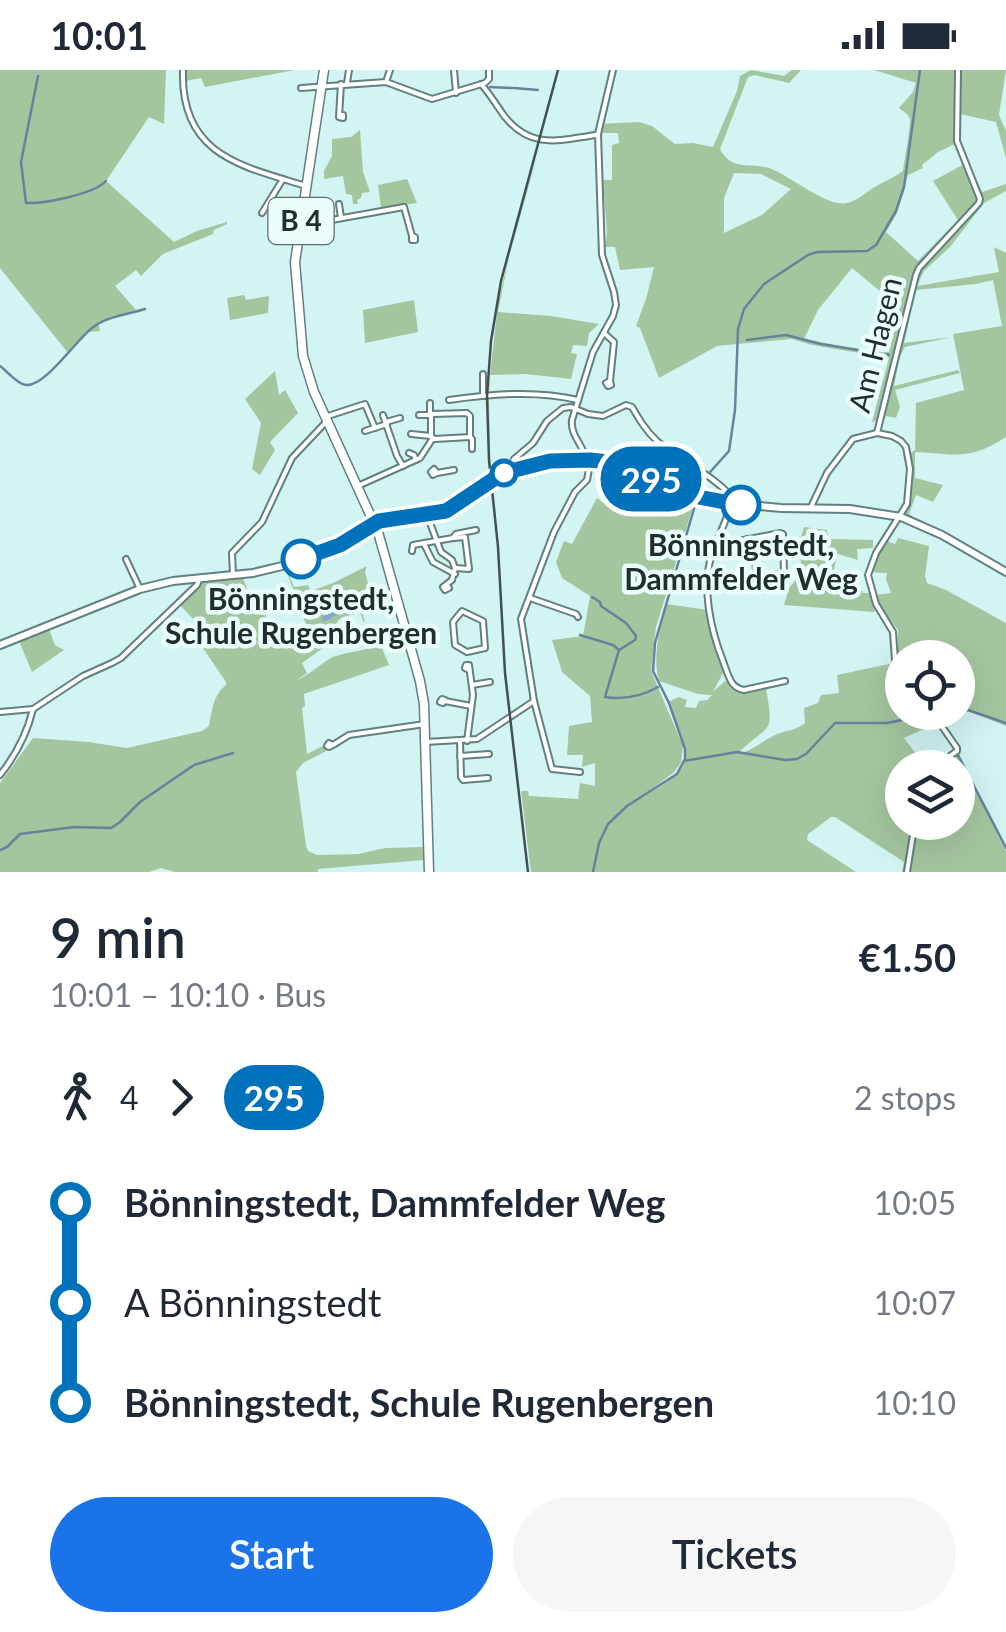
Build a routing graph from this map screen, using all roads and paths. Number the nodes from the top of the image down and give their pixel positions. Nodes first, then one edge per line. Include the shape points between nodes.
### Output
1 (183, 70) edge
2 (324, 70) edge
3 (349, 70) edge
4 (390, 70) edge
5 (454, 70) edge
6 (489, 70) edge
7 (613, 70) edge
8 (958, 70) edge
9 (386, 82) junction
10 (344, 84) junction
11 (481, 84) junction
12 (322, 86) junction
13 (301, 88) dead end
14 (456, 93) junction
15 (340, 114) dead end
16 (598, 134) junction
17 (283, 179) junction
18 (306, 186) junction
19 (339, 204) dead end
20 (262, 213) dead end
21 (301, 218) junction
22 (342, 218) junction
23 (412, 236) dead end
24 (604, 333) junction
25 (483, 374) dead end
26 (610, 381) dead end
27 (482, 396) junction
28 (458, 399) junction
29 (449, 400) dead end
30 (578, 400) junction
31 (430, 403) dead end
32 (575, 408) junction
33 (458, 413) junction
34 (383, 415) dead end
35 (418, 415) dead end
36 (430, 415) junction
37 (400, 418) dead end
38 (326, 419) junction
39 (387, 423) junction
40 (374, 428) junction
41 (365, 431) dead end
42 (877, 433) junction
43 (411, 434) dead end
44 (432, 437) junction
45 (470, 437) junction
46 (453, 438) junction
47 (472, 449) dead end
48 (454, 450) dead end
49 (409, 453) dead end
50 (416, 460) junction
51 (588, 460) junction
52 (402, 466) junction
53 (623, 467) junction
54 (454, 470) dead end
55 (513, 470) junction
56 (437, 473) dead end
57 (600, 482) dead end
58 (357, 486) junction
59 (730, 504) junction
60 (811, 508) junction
61 (427, 514) junction
62 (901, 517) junction
63 (374, 524) junction
64 (476, 530) dead end
65 (453, 538) junction
66 (718, 540) junction
67 (748, 540) junction
68 (437, 541) junction
69 (424, 544) junction
70 (412, 551) dead end
71 (126, 559) dead end
72 (480, 569) dead end
73 (468, 570) junction
74 (455, 571) junction
75 (1006, 572) edge
76 (232, 575) junction
77 (200, 578) junction
78 (447, 584) dead end
79 (140, 589) junction
80 (530, 598) junction
81 (552, 607) junction
82 (554, 615) dead end
83 (578, 618) dead end
84 (894, 640) edge
85 (0, 646) edge
86 (469, 652) junction
87 (786, 680) dead end
88 (490, 682) dead end
89 (472, 685) junction
90 (534, 700) junction
91 (445, 701) dead end
92 (471, 706) junction
93 (33, 709) junction
94 (0, 712) edge
95 (425, 724) junction
96 (460, 741) junction
97 (467, 741) junction
98 (426, 742) junction
99 (333, 745) dead end
100 (489, 754) dead end
101 (460, 756) junction
102 (580, 772) dead end
103 (0, 775) edge
104 (488, 778) dead end
105 (912, 840) edge
106 (430, 872) edge
107 (907, 872) edge

1 - 17 street via 194,124 211,149
2 - 12 main road, B 4
3 - 10 street
4 - 9 street
5 - 14 street
6 - 11 street
7 - 16 street
8 - 42 street, Am Hagen via 957,141 979,203 916,275
9 - 10 street
9 - 14 street via 432,99
10 - 12 street
10 - 15 street
11 - 14 street
11 - 16 street via 506,119 533,139
12 - 13 street
12 - 18 main road, B 4
16 - 24 street via 602,254 616,304
17 - 18 street
17 - 20 street
18 - 21 main road, B 4
19 - 22 street
21 - 22 street
21 - 38 main road, B 4 via 295,269 301,342
22 - 23 street via 404,207
24 - 26 street via 614,342
24 - 30 street
25 - 27 street
27 - 28 street
27 - 30 street
28 - 29 street
28 - 33 street
30 - 32 street
31 - 36 street
32 - 51 street via 571,429
32 - 55 street via 566,407 542,426 514,459
32 - 59 street via 603,416 629,405 654,439 730,494
33 - 36 street
33 - 45 street via 470,415
34 - 39 street
35 - 36 street
36 - 44 street
37 - 39 street
38 - 40 street via 366,405
38 - 58 main road, B 4
38 - 76 street via 292,458 262,522 232,553
39 - 40 street
39 - 52 street
40 - 41 street
42 - 60 street, Am Hagen via 848,444
42 - 62 street via 906,447 910,484
43 - 44 street
44 - 46 street
44 - 50 street
45 - 46 street
45 - 47 street
46 - 48 street
49 - 50 street
50 - 52 street
51 - 53 main road
51 - 55 main road
51 - 80 street via 590,474 558,524
52 - 58 street
53 - 57 street
53 - 59 main road
54 - 56 street
55 - 61 main road via 450,509
58 - 63 main road, B 4
59 - 60 main road
59 - 66 street
60 - 62 main road
61 - 63 main road
61 - 68 street
62 - 75 main road
62 - 84 street via 868,575
63 - 76 main road via 294,562
63 - 95 main road, B 4 via 420,681
64 - 65 street
65 - 68 street
65 - 73 street via 466,536
66 - 67 street
66 - 87 street via 709,568 710,618 733,684 744,690
67 - 67 street via 757,576 784,574 783,534
68 - 69 street
68 - 74 street
69 - 70 street
69 - 74 street via 432,562
71 - 79 street
72 - 73 street
73 - 74 street
74 - 78 street
76 - 77 main road
77 - 79 main road
77 - 93 street via 121,658
79 - 85 main road
80 - 81 street
80 - 90 street via 521,623
81 - 82 street
81 - 83 street
86 - 86 street via 455,645 453,622 462,611 483,621 486,646
86 - 89 street
88 - 89 street
89 - 92 street
90 - 97 street
90 - 102 street via 552,769
91 - 92 street
92 - 97 street
93 - 94 street
93 - 103 street
95 - 98 main road, B 4
95 - 99 street via 349,735
96 - 97 street
96 - 98 street
96 - 101 street
98 - 106 main road, B 4
100 - 101 street
101 - 104 street via 463,780
105 - 107 street

